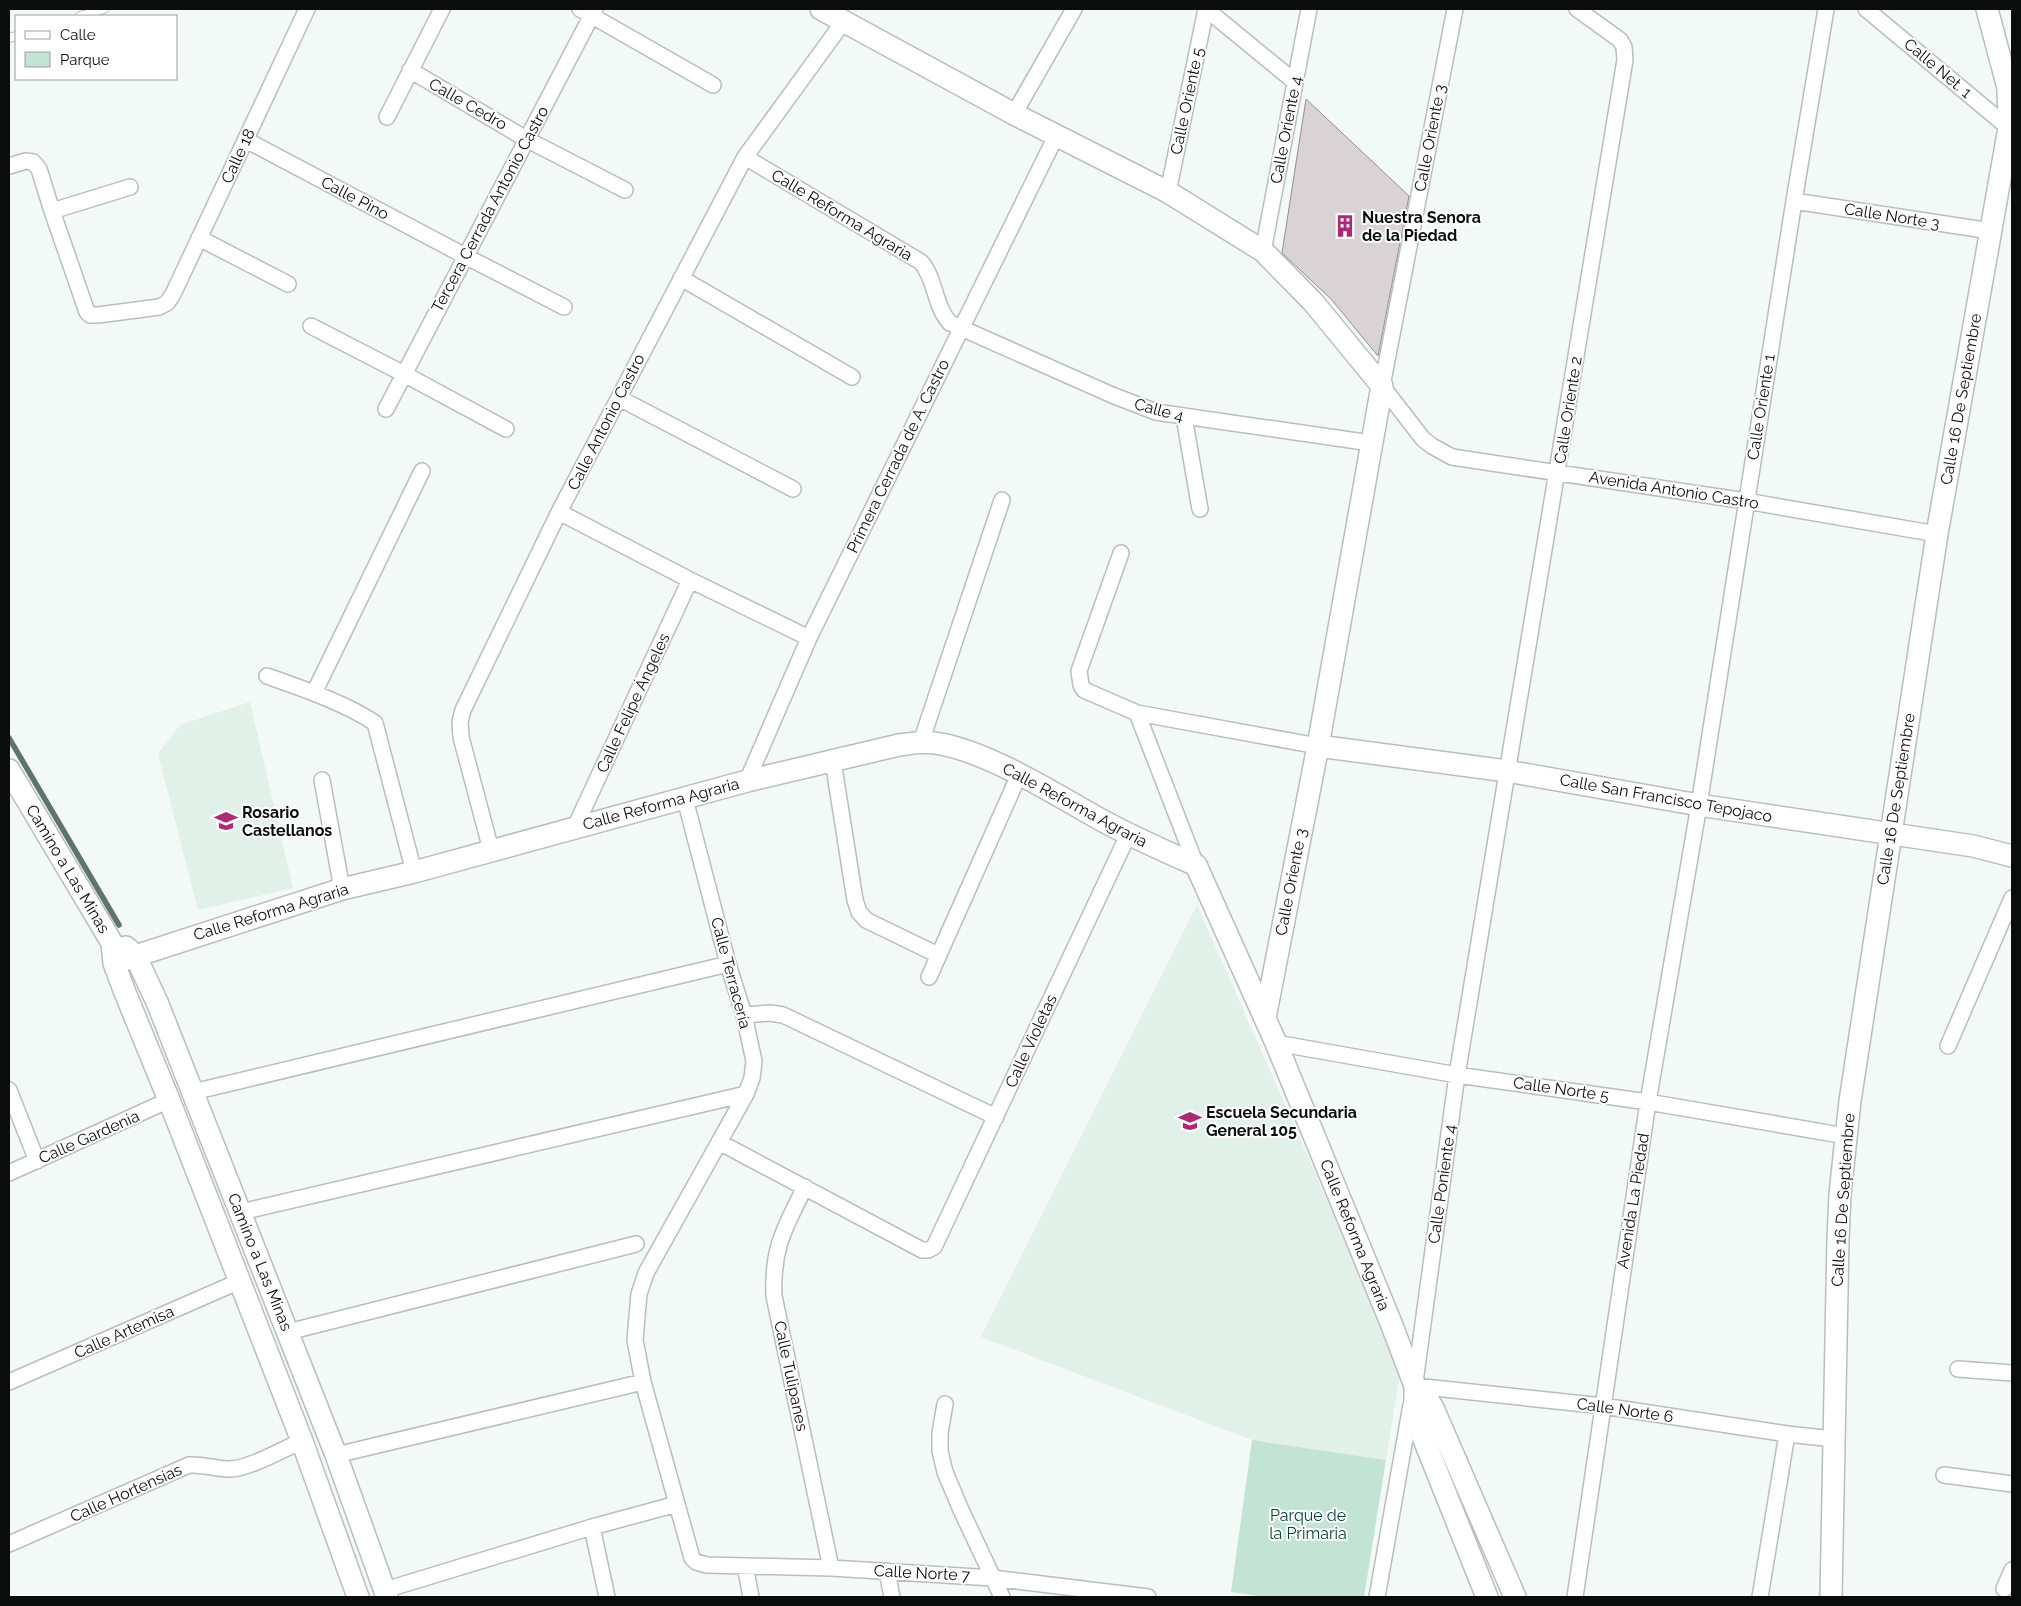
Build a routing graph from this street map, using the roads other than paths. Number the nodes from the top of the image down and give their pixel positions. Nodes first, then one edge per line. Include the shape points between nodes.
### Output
1 (104, 9) edge
2 (307, 9) edge
3 (442, 9) edge
4 (821, 9) edge
5 (1074, 9) edge
6 (1206, 9) edge
7 (1309, 9) edge
8 (1455, 9) edge
9 (1577, 9) edge
10 (1826, 9) edge
11 (1866, 9) edge
12 (1987, 9) edge
13 (589, 11) edge
14 (83, 15) edge
15 (844, 21) junction
16 (410, 70) junction
17 (1295, 82) junction
18 (713, 85) dead end
19 (1014, 114) junction
20 (387, 117) dead end
21 (2009, 128) junction
22 (1056, 136) junction
23 (526, 138) junction
24 (246, 140) junction
25 (745, 157) junction
26 (9, 166) edge
27 (130, 188) dead end
28 (625, 190) dead end
29 (1168, 192) junction
30 (1794, 201) junction
31 (52, 211) junction
32 (1991, 231) junction
33 (199, 238) junction
34 (1263, 251) junction
35 (465, 256) junction
36 (681, 278) junction
37 (288, 284) dead end
38 (564, 306) dead end
39 (311, 326) dead end
40 (961, 327) junction
41 (404, 374) junction
42 (852, 377) dead end
43 (1382, 386) junction
44 (619, 398) junction
45 (386, 409) dead end
46 (1184, 417) junction
47 (506, 429) dead end
48 (1371, 443) junction
49 (422, 471) dead end
50 (1558, 473) junction
51 (793, 489) dead end
52 (1002, 500) dead end
53 (1746, 500) junction
54 (1200, 509) dead end
55 (559, 512) junction
56 (1937, 534) junction
57 (1121, 553) dead end
58 (690, 580) junction
59 (809, 638) junction
60 (267, 676) dead end
61 (314, 693) junction
62 (1137, 713) junction
63 (921, 742) junction
64 (1318, 746) junction
65 (832, 761) junction
66 (9, 770) edge
67 (1507, 772) junction
68 (1019, 775) junction
69 (322, 780) dead end
70 (747, 781) junction
71 (16, 796) edge
72 (685, 799) junction
73 (1699, 805) junction
74 (576, 827) junction
75 (1891, 834) junction
76 (1128, 835) junction
77 (491, 850) junction
78 (2012, 856) edge
79 (1196, 865) junction
80 (414, 872) junction
81 (342, 889) junction
82 (2012, 898) edge
83 (113, 953) junction
84 (938, 955) junction
85 (135, 956) junction
86 (728, 964) junction
87 (929, 977) dead end
88 (744, 1015) junction
89 (1265, 1018) junction
90 (1276, 1042) junction
91 (1948, 1046) dead end
92 (1457, 1075) junction
93 (9, 1090) edge
94 (192, 1092) junction
95 (746, 1094) junction
96 (169, 1100) junction
97 (1648, 1102) junction
98 (996, 1118) junction
99 (1846, 1136) junction
100 (719, 1142) junction
101 (37, 1161) junction
102 (9, 1173) edge
103 (805, 1187) junction
104 (241, 1212) junction
105 (636, 1244) dead end
106 (240, 1281) junction
107 (288, 1332) junction
108 (1958, 1369) dead end
109 (2012, 1373) edge
110 (9, 1382) edge
111 (642, 1382) junction
112 (1415, 1386) junction
113 (945, 1404) dead end
114 (1603, 1406) junction
115 (1787, 1434) junction
116 (1834, 1439) junction
117 (302, 1441) junction
118 (336, 1455) junction
119 (1944, 1475) dead end
120 (2012, 1484) edge
121 (677, 1504) junction
122 (592, 1527) junction
123 (9, 1544) edge
124 (696, 1562) joint
125 (745, 1566) junction
126 (831, 1568) junction
127 (2012, 1570) edge
128 (887, 1571) junction
129 (993, 1578) junction
130 (2004, 1590) dead end
131 (386, 1594) edge
132 (358, 1597) edge
133 (607, 1597) edge
134 (751, 1597) edge
135 (892, 1597) edge
136 (1002, 1597) edge
137 (1148, 1597) edge
138 (1377, 1597) edge
139 (1487, 1597) edge
140 (1515, 1597) edge
141 (1575, 1597) edge
142 (1760, 1597) edge
143 (1831, 1597) edge

1 - 14 lane
2 - 24 street, Calle 18
3 - 16 street
4 - 15 main road
5 - 19 street
6 - 17 street
6 - 29 street, Calle Oriente 5
7 - 17 street, Calle Oriente 4
8 - 43 street, Calle Oriente 3
9 - 50 street, Calle Oriente 2 via 1620,40 1625,60
10 - 30 street, Calle Oriente 1
11 - 21 street, Calle Net. 1
12 - 21 main road, Calle 16 De Septiembre via 2008,88
13 - 18 street
13 - 23 street, Tercera Cerrada Antonio Castro
15 - 19 main road
15 - 25 street, Calle Antonio Castro
16 - 20 street
16 - 23 street, Calle Cedro
17 - 34 street, Calle Oriente 4
19 - 22 main road
21 - 32 main road, Calle 16 De Septiembre
22 - 29 main road
22 - 40 street, Primera Cerrada de A. Castro
23 - 28 street, Calle Cedro
23 - 35 street, Tercera Cerrada Antonio Castro
24 - 33 street, Calle 18
24 - 35 street, Calle Pino
25 - 36 street, Calle Antonio Castro
25 - 40 street, Calle Reforma Agraria via 921,262 943,315 950,323
26 - 31 street via 26,161 36,164
27 - 31 street
29 - 34 main road
30 - 32 street, Calle Norte 3
30 - 53 street, Calle Oriente 1
31 - 33 street, Calle 18 via 90,315 135,311 167,303
32 - 56 main road, Calle 16 De Septiembre
33 - 37 street
34 - 43 main road via 1313,302
35 - 38 street, Calle Pino
35 - 41 street, Tercera Cerrada Antonio Castro
36 - 42 street
36 - 44 street, Calle Antonio Castro
39 - 41 street
40 - 46 street, Calle 4 via 1112,395 1156,412
40 - 59 street, Primera Cerrada de A. Castro
41 - 45 street, Tercera Cerrada Antonio Castro
41 - 47 street
43 - 48 main road, Calle Oriente 3
43 - 50 street, Avenida Antonio Castro via 1423,439 1442,452
44 - 51 street
44 - 55 street, Calle Antonio Castro
46 - 48 street, Calle 4
46 - 54 street
48 - 64 main road, Calle Oriente 3
49 - 61 street
50 - 53 street, Avenida Antonio Castro
50 - 67 street, Calle Oriente 2
52 - 63 street
53 - 56 street, Avenida Antonio Castro
53 - 73 street, Calle Oriente 1
55 - 58 street
55 - 77 street, Calle Antonio Castro via 462,710 460,737
56 - 75 main road, Calle 16 De Septiembre
57 - 62 street via 1079,671 1084,690
58 - 59 street
58 - 74 street, Calle Felipe Ángeles
59 - 70 street, Primera Cerrada de A. Castro
60 - 61 street
61 - 80 street via 375,723
62 - 64 street
62 - 79 street, Calle Reforma Agraria
63 - 65 main road, Calle Reforma Agraria
63 - 68 main road, Calle Reforma Agraria via 972,753
64 - 67 main road, Calle San Francisco Tepojaco
64 - 89 main road, Calle Oriente 3
65 - 70 main road, Calle Reforma Agraria
65 - 84 street via 854,900 859,912 866,920
66 - 71 main road, Camino a Las Minas
67 - 73 main road, Calle San Francisco Tepojaco
67 - 92 street, Calle Poniente 4
68 - 76 main road, Calle Reforma Agraria
68 - 84 street
69 - 81 street
70 - 72 main road, Calle Reforma Agraria
71 - 83 main road, Camino a Las Minas
72 - 74 main road, Calle Reforma Agraria
72 - 86 street, Calle Terracería
73 - 75 main road, Calle San Francisco Tepojaco
73 - 97 street, Avenida La Piedad
74 - 77 main road, Calle Reforma Agraria
75 - 78 main road, Calle San Francisco Tepojaco via 1973,846
75 - 99 main road, Calle 16 De Septiembre
76 - 79 main road, Calle Reforma Agraria
76 - 98 street, Calle Violetas
77 - 80 main road, Calle Reforma Agraria
79 - 89 main road, Calle Reforma Agraria
80 - 81 main road, Calle Reforma Agraria
81 - 85 main road, Calle Reforma Agraria
82 - 91 street
83 - 85 main road, Calle Reforma Agraria
83 - 96 main road, Camino a Las Minas
84 - 87 street
85 - 94 main road, Camino a Las Minas
86 - 88 street, Calle Terracería
86 - 94 street
88 - 95 street, Calle Terracería via 754,1061
88 - 98 street via 770,1013 783,1016
89 - 90 main road, Calle Reforma Agraria
90 - 92 street, Calle Norte 5
90 - 112 main road, Calle Reforma Agraria
92 - 97 street, Calle Norte 5
92 - 112 street, Calle Poniente 4
93 - 101 street
94 - 104 main road, Camino a Las Minas
95 - 100 street, Calle Terracería
95 - 104 street
96 - 101 street, Calle Gardenia
96 - 106 main road, Camino a Las Minas
97 - 99 street, Calle Norte 5
97 - 114 street, Avenida La Piedad
98 - 103 street, Calle Violetas via 934,1247 928,1250 922,1250
99 - 116 main road, Calle 16 De Septiembre via 1838,1239
100 - 103 street
100 - 111 street, Calle Terracería via 646,1272 638,1294 635,1340
101 - 102 street, Calle Gardenia
103 - 126 street, Calle Tulipanes via 777,1248 774,1296
104 - 107 main road, Camino a Las Minas
105 - 107 street
106 - 110 street, Calle Artemisa
106 - 117 main road, Camino a Las Minas
107 - 118 main road, Camino a Las Minas
108 - 109 street
111 - 118 street
111 - 121 street, Calle Terracería
112 - 114 street, Calle Norte 6
112 - 138 street, Calle Poniente 4
112 - 139 main road, Calle Reforma Agraria via 1419,1427
112 - 140 main road, Calle Reforma Agraria via 1433,1408
113 - 129 street via 940,1452 961,1510
114 - 115 street, Calle Norte 6
114 - 141 street, Avenida La Piedad
115 - 116 street, Calle Norte 6
115 - 142 street
116 - 143 main road, Calle 16 De Septiembre
117 - 123 street, Calle Hortensias via 239,1468 189,1465
117 - 132 main road, Camino a Las Minas
118 - 131 main road, Camino a Las Minas
119 - 120 street
121 - 122 street
121 - 124 street, Calle Terracería via 690,1554
122 - 131 street
122 - 133 street
124 - 125 street, Calle Norte 7
125 - 126 street, Calle Norte 7
125 - 134 street
126 - 128 street, Calle Norte 7
127 - 130 street
128 - 129 street, Calle Norte 7
128 - 135 street
129 - 136 street
129 - 137 street, Calle Norte 7

